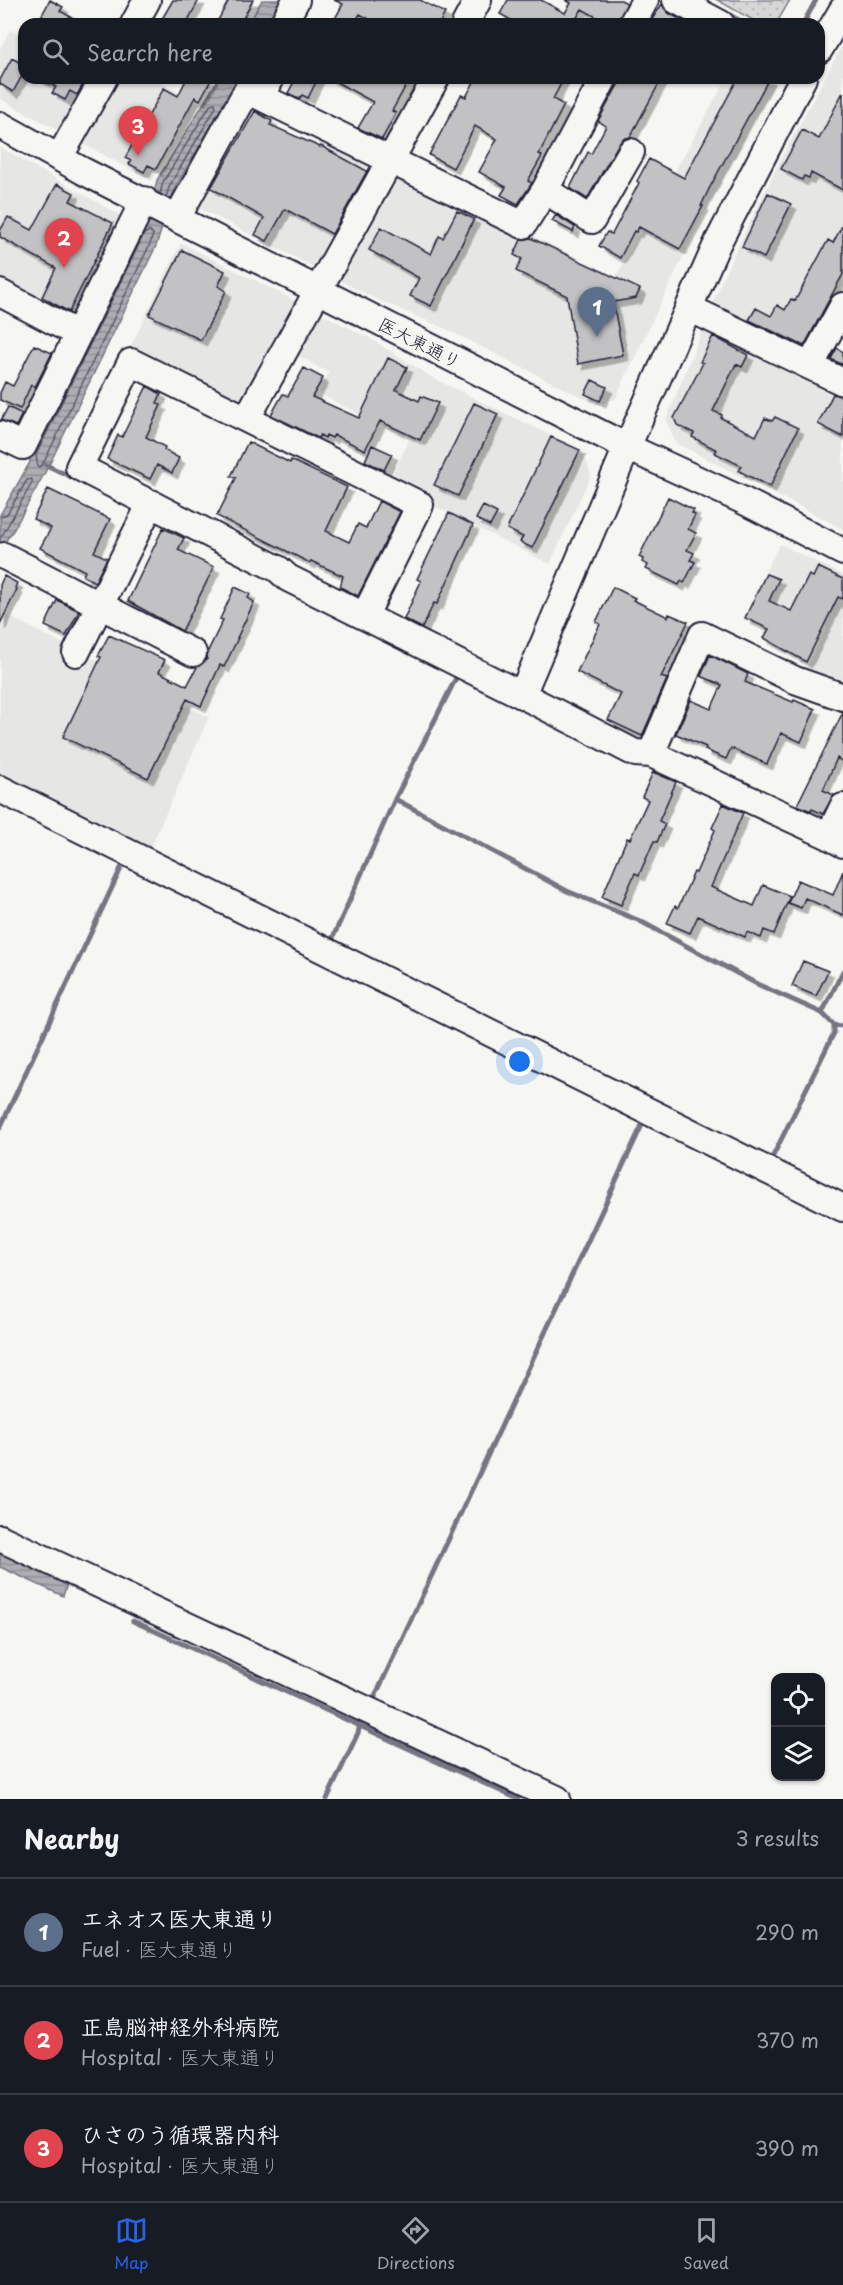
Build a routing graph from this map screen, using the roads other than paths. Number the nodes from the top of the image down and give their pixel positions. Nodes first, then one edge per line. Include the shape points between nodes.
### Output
1 (147, 0) edge
2 (296, 0) edge
3 (314, 0) edge
4 (478, 0) edge
5 (645, 0) edge
6 (676, 0) edge
7 (137, 18) edge
8 (286, 18) edge
9 (304, 18) edge
10 (468, 18) edge
11 (635, 18) edge
12 (710, 18) edge
13 (840, 20) edge
14 (825, 41) edge
15 (101, 84) edge
16 (250, 84) edge
17 (268, 84) edge
18 (433, 84) edge
19 (601, 84) edge
20 (800, 84) edge
21 (0, 125) edge
22 (631, 152) dead end
23 (59, 158) junction
24 (392, 160) junction
25 (545, 190) junction
26 (146, 201) junction
27 (177, 210) junction
28 (317, 290) junction
29 (0, 293) edge
30 (843, 306) edge
31 (689, 308) junction
32 (78, 334) junction
33 (810, 366) junction
34 (843, 382) edge
35 (247, 418) junction
36 (0, 435) edge
37 (627, 447) junction
38 (148, 510) junction
39 (843, 552) edge
40 (4, 556) dead end
41 (100, 606) junction
42 (365, 615) junction
43 (76, 653) dead end
44 (193, 653) dead end
45 (522, 695) junction
46 (843, 697) edge
47 (651, 754) junction
48 (0, 789) edge
49 (843, 807) edge
50 (836, 840) edge
51 (843, 1208) edge
52 (0, 1538) edge
53 (557, 1799) edge

1 - 7 street
2 - 8 street
3 - 9 street
4 - 10 street
5 - 11 street
6 - 12 street
13 - 14 street
15 - 23 street
16 - 27 street
17 - 24 street via 261,97
18 - 24 street
19 - 25 street
20 - 31 street via 718,242
21 - 23 street, 医大東通り
22 - 25 street via 592,220
23 - 26 street, 医大東通り
24 - 25 street via 523,225
24 - 28 street
26 - 27 street, 医大東通り
26 - 32 street
27 - 28 street, 医大東通り
28 - 35 street
28 - 37 street, 医大東通り
29 - 32 street
30 - 33 street
31 - 33 street
31 - 37 street
32 - 36 street via 24,446
33 - 34 street
35 - 38 street via 131,362 78,467
35 - 42 street via 420,505
37 - 39 street, 医大東通り
37 - 45 street
38 - 41 street
38 - 42 street via 278,569 288,578
40 - 41 street
41 - 43 street
41 - 44 street
42 - 45 street
45 - 47 street via 635,753
46 - 47 street via 795,680 702,634
47 - 50 street
48 - 51 street
49 - 50 street
52 - 53 street

